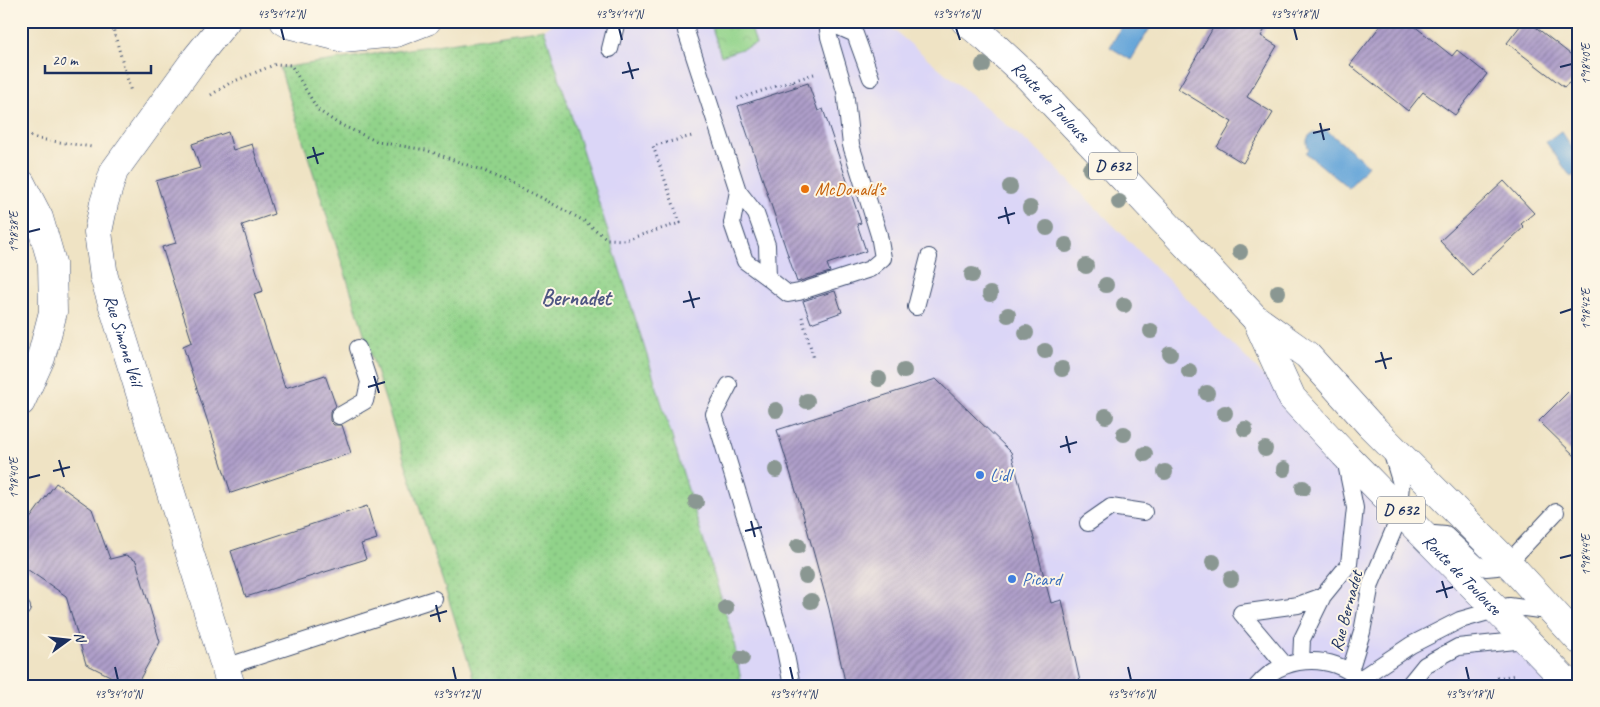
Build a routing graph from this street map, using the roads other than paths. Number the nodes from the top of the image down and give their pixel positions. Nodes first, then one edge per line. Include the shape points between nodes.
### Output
1 (226, 21) edge
2 (284, 21) edge
3 (427, 21) edge
4 (617, 21) edge
5 (688, 21) edge
6 (965, 21) edge
7 (826, 22) edge
8 (610, 49) dead end
9 (871, 78) dead end
10 (21, 184) edge
11 (738, 191) junction
12 (928, 257) dead end
13 (768, 278) junction
14 (916, 307) dead end
15 (1255, 318) junction
16 (358, 348) dead end
17 (729, 385) dead end
18 (21, 402) edge
19 (339, 416) dead end
20 (1390, 446) junction
21 (1344, 454) junction
22 (1399, 509) junction
23 (1144, 512) dead end
24 (1556, 512) dead end
25 (1088, 523) dead end
26 (1422, 533) junction
27 (1508, 563) junction
28 (1323, 596) junction
29 (434, 599) dead end
30 (1495, 609) junction
31 (1554, 612) junction
32 (1525, 640) junction
33 (1579, 640) edge
34 (1301, 661) junction
35 (1285, 665) junction
36 (228, 676) edge
37 (1359, 679) edge
38 (792, 686) edge
39 (1257, 686) edge
40 (1408, 686) edge
41 (1571, 686) edge

1 - 36 main road, Rue Simone Veil via 114,171 98,232 104,277
2 - 3 main road via 291,26 343,38 396,34
4 - 8 lane
5 - 11 lane via 686,31
6 - 15 main road, Route de Toulouse / D 632 via 1028,77
7 - 9 lane via 855,34
7 - 13 lane via 845,91 850,145 879,235 883,258 870,269 788,294
10 - 18 main road via 39,218 52,263 53,312 41,358
11 - 13 lane via 756,214 766,244
11 - 13 lane via 732,223 746,261
12 - 14 lane
15 - 20 main road, Route de Toulouse / D 632 via 1307,356
15 - 21 main road, Route de Toulouse / D 632 via 1292,398
16 - 19 lane via 369,382 365,401
17 - 38 lane via 714,414 784,645
20 - 22 lane, Rue Bernadet via 1401,484
20 - 27 main road, Route de Toulouse / D 632
21 - 22 main road, Route de Toulouse / D 632
21 - 28 lane, Rue Bernadet via 1355,508 1349,564
22 - 26 main road, Route de Toulouse / D 632
22 - 37 lane, Rue Bernadet via 1398,520 1370,584
23 - 25 lane via 1111,507
24 - 27 lane
26 - 27 lane via 1446,535 1486,568
26 - 30 main road, Route de Toulouse / D 632
27 - 31 main road, Route de Toulouse / D 632
28 - 34 lane, Rue Bernadet via 1302,639
28 - 35 lane, Rue Bernadet via 1298,605 1241,613
29 - 36 lane
30 - 31 lane via 1509,606
30 - 32 main road, Route de Toulouse / D 632
30 - 37 lane via 1460,620 1411,645
31 - 33 main road, Route de Toulouse / D 632
32 - 40 lane via 1458,647 1425,665
32 - 41 main road, Route de Toulouse / D 632
34 - 35 lane, Rue Bernadet
34 - 37 lane, Rue Bernadet via 1335,664
35 - 39 lane, Rue Bernadet via 1264,677

